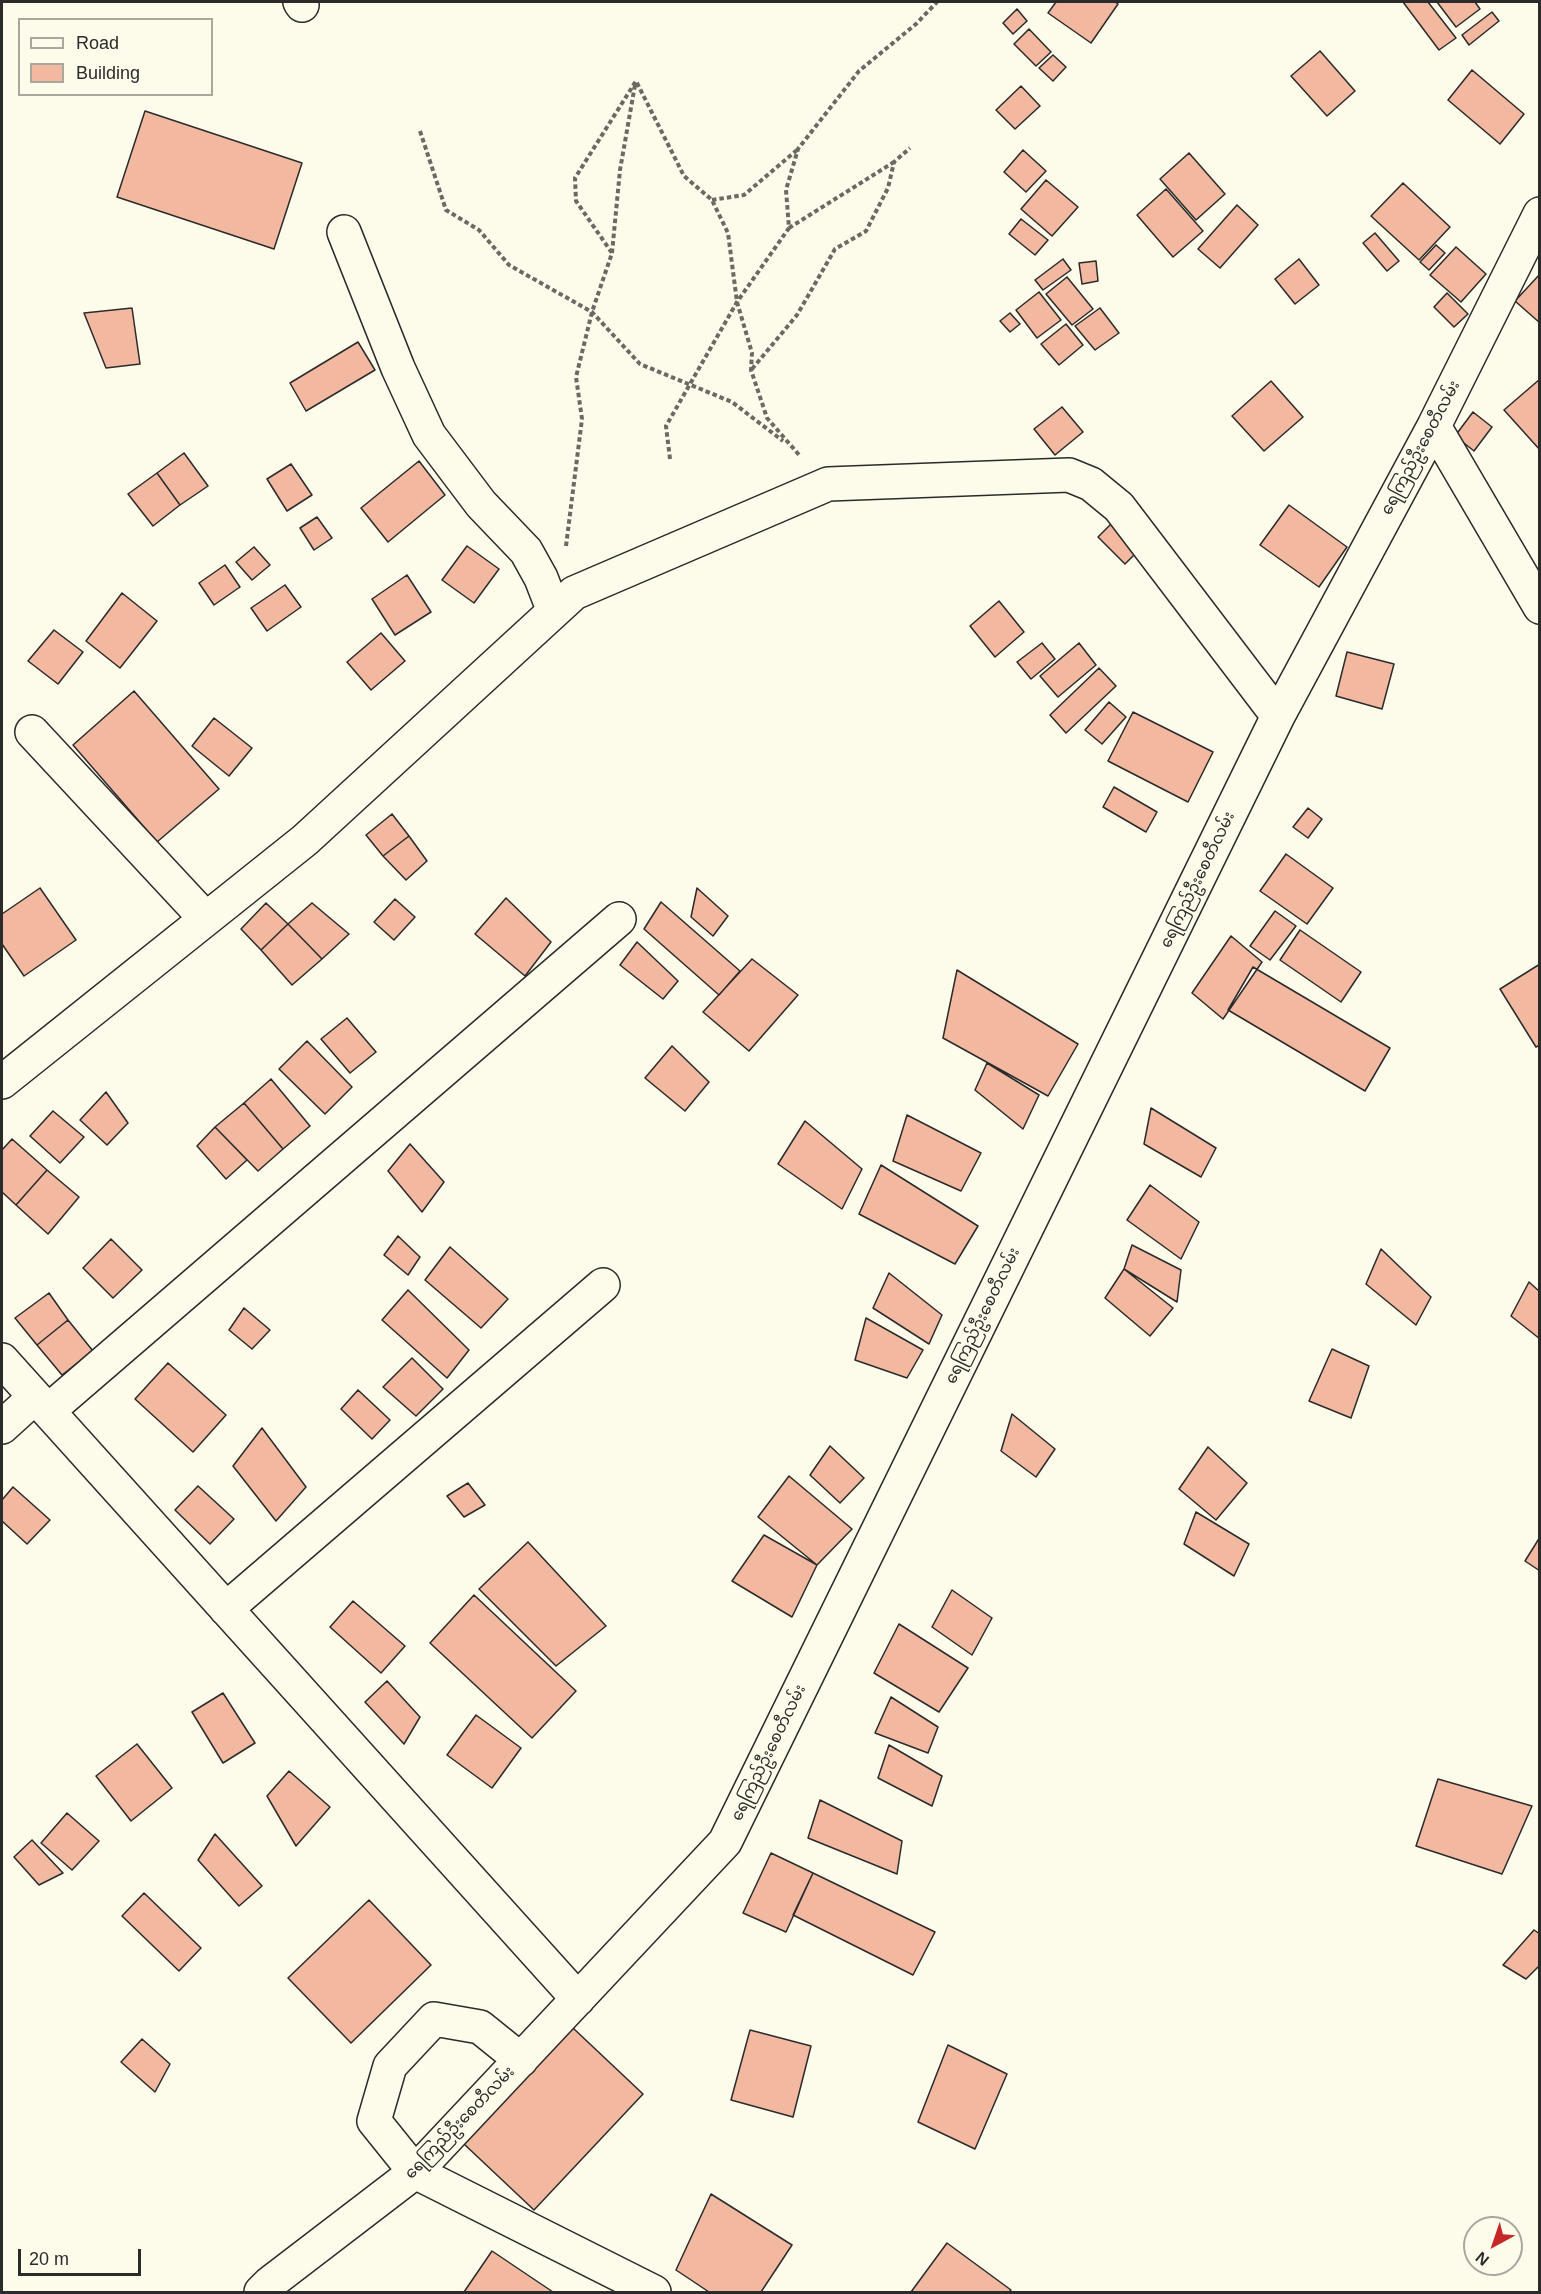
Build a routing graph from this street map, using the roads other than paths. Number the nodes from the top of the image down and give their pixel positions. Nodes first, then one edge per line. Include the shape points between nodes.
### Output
1 (1539, 214) edge
2 (344, 232) dead end
3 (1434, 426) junction
4 (1539, 607) edge
5 (554, 609) junction
6 (1278, 716) junction
7 (32, 732) dead end
8 (206, 919) junction
9 (620, 919) dead end
10 (2, 1082) edge
11 (603, 1285) dead end
12 (2, 1360) edge
13 (41, 1404) junction
14 (2, 1427) edge
15 (226, 1609) junction
16 (578, 1999) junction
17 (521, 2060) junction
18 (415, 2172) junction
19 (271, 2289) edge
20 (654, 2292) edge

1 - 3 street, ရေကြည်ဦးစေတီလမ်း
2 - 5 street via 429,435 481,504 526,550
3 - 4 street
3 - 6 street, ရေကြည်ဦးစေတီလမ်း
5 - 6 street via 574,593 828,484 1069,475 1091,484 1119,507
5 - 8 street via 305,840
6 - 16 street, ရေကြည်ဦးစေတီလမ်း via 725,1842
7 - 8 street
8 - 10 street
9 - 13 street
11 - 15 street
12 - 13 street
13 - 14 street
13 - 15 street
15 - 16 street
16 - 17 street, ရေကြည်ဦးစေတီလမ်း
17 - 18 street, ရေကြည်ဦးစေတီလမ်း
17 - 18 street via 480,2027 434,2019 390,2066 374,2121
18 - 19 street, ရေကြည်ဦးစေတီလမ်း
18 - 20 street

